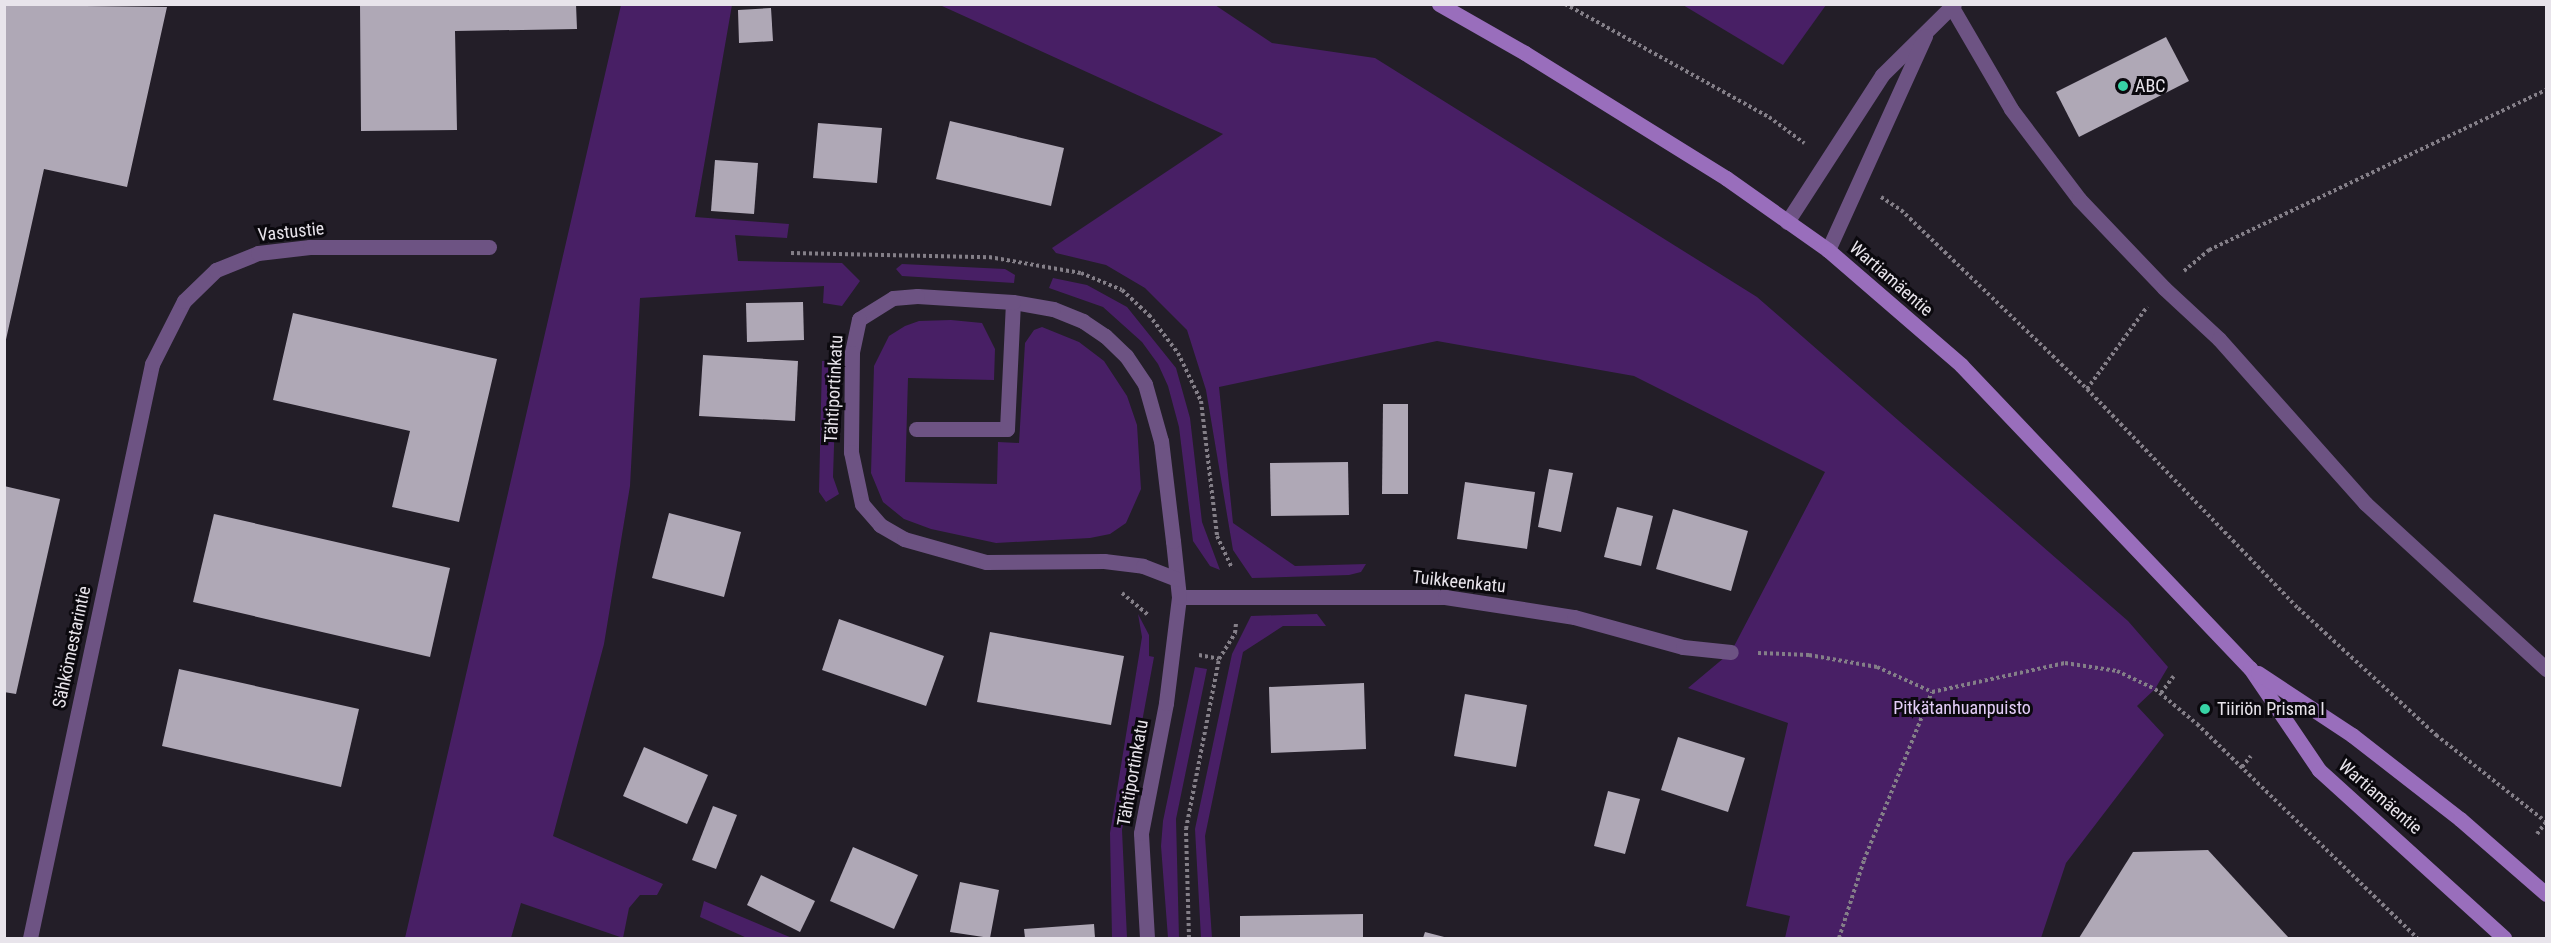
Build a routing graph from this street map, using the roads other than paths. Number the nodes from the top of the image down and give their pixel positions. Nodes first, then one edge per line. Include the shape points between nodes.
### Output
1 (1439, 4) edge
2 (1952, 5) edge
3 (1928, 28) junction
4 (1787, 222) junction
5 (489, 247) dead end
6 (1828, 250) junction
7 (1013, 302) junction
8 (152, 364) joint
9 (916, 429) dead end
10 (1177, 579) junction
11 (1179, 597) junction
12 (1731, 652) road end
13 (2250, 668) junction
14 (2547, 669) edge
15 (2547, 894) edge
16 (30, 939) edge
17 (1147, 939) edge
18 (2504, 939) edge

1 - 4 main road, Wartiamäentie via 1726,178
2 - 3 street
2 - 14 street via 2011,110 2079,199 2219,339 2365,503
3 - 4 street via 1882,75
3 - 6 street
4 - 6 main road, Wartiamäentie
5 - 8 street, Vastustie via 310,247 258,253 216,270 184,301
6 - 13 main road, Wartiamäentie via 1961,365
7 - 9 street via 1007,429
7 - 10 street, Tähtiportinkatu via 1053,309 1083,321 1105,336 1136,368 1155,412 1161,441
7 - 10 street, Tähtiportinkatu via 892,298 859,319 852,353 850,452 862,504 880,525 946,553 986,562 1104,561 1143,566
8 - 16 street, Sähkömestarintie
10 - 11 street, Tähtiportinkatu
11 - 12 street, Tuikkeenkatu via 1445,597 1574,617 1683,647
11 - 17 street, Tähtiportinkatu via 1166,703 1141,833
13 - 15 main road, Wartiamäentie via 2352,735 2460,819
13 - 18 main road, Wartiamäentie via 2319,770

